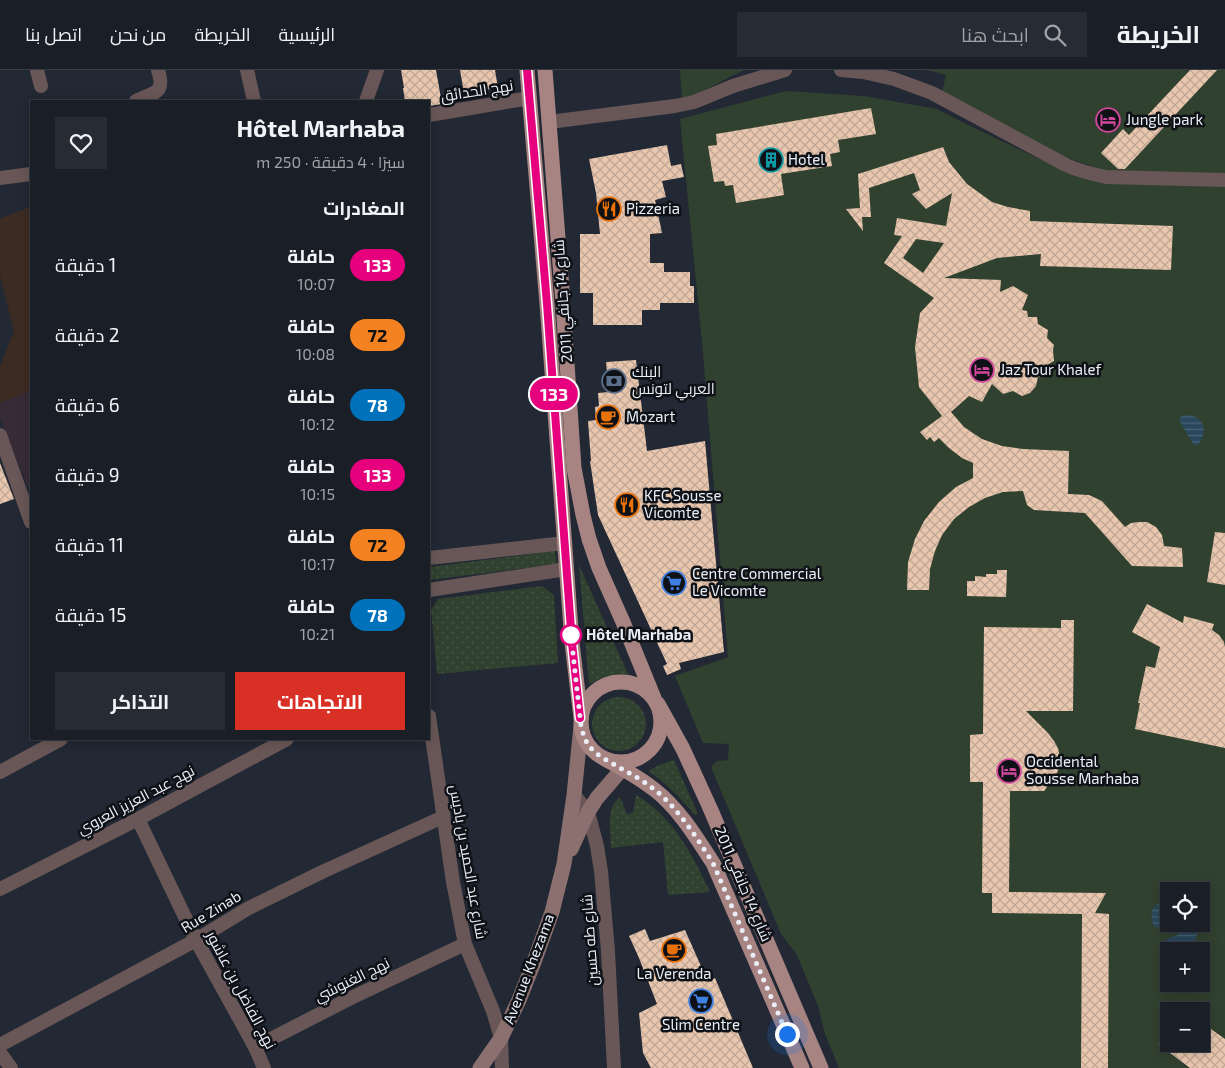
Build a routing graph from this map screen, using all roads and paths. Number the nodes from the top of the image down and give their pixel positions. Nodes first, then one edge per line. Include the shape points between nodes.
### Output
1 (37, 70) edge
2 (158, 70) edge
3 (247, 70) edge
4 (377, 70) edge
5 (527, 70) edge
6 (544, 70) edge
7 (785, 70) edge
8 (841, 70) edge
9 (41, 86) dead end
10 (530, 98) junction
11 (138, 100) edge
12 (254, 100) edge
13 (366, 100) edge
14 (430, 115) edge
15 (549, 122) junction
16 (30, 174) edge
17 (0, 178) edge
18 (1225, 180) edge
19 (0, 435) edge
20 (30, 519) edge
21 (565, 542) junction
22 (430, 558) edge
23 (567, 569) junction
24 (430, 590) edge
25 (656, 701) junction
26 (581, 722) junction
27 (430, 723) edge
28 (59, 740) edge
29 (285, 740) edge
30 (625, 765) junction
31 (0, 772) edge
32 (574, 795) junction
33 (588, 812) junction
34 (443, 817) junction
35 (138, 819) junction
36 (564, 864) junction
37 (0, 889) edge
38 (196, 940) junction
39 (465, 944) junction
40 (501, 1038) junction
41 (0, 1044) edge
42 (254, 1047) junction
43 (0, 1053) edge
44 (262, 1067) edge
45 (11, 1068) edge
46 (480, 1068) edge
47 (502, 1068) edge
48 (614, 1068) edge
49 (802, 1068) edge
50 (821, 1068) edge

1 - 9 street
2 - 11 street via 161,79 158,90
3 - 12 street
4 - 13 street
5 - 10 main road, شارع 14 جانفي 2011
6 - 15 main road, شارع 14 جانفي 2011
7 - 15 street via 676,106
8 - 18 street via 894,79 932,93 1066,165 1094,175
10 - 14 street, نهج الحدائق
10 - 21 main road, شارع 14 جانفي 2011
15 - 25 main road, شارع 14 جانفي 2011 via 574,468 589,539 599,568
16 - 17 street
19 - 20 street
21 - 22 street
21 - 23 main road, شارع 14 جانفي 2011
23 - 24 street
23 - 26 main road, شارع 14 جانفي 2011
25 - 26 main road via 644,688 631,682 617,681 592,693 584,705
25 - 30 main road via 661,731 656,743 647,753
25 - 50 main road, شارع 14 جانفي 2011 via 710,808
26 - 30 main road via 583,737 596,754
26 - 32 main road, Avenue Khezama
27 - 34 street, شارع عبد الحميد بن باديس
28 - 31 street
29 - 35 street, نهج عبد العزيز العروي
30 - 33 main road, Avenue Khezama
30 - 49 main road, شارع 14 جانفي 2011 via 672,806 713,863
32 - 33 street
32 - 36 main road, Avenue Khezama
33 - 36 main road, Avenue Khezama
33 - 48 street, شارع طه حسين via 601,871
34 - 38 street, Rue Zinab via 247,909
34 - 39 street, شارع عبد الحميد بن باديس
35 - 37 street, نهج عبد العزيز العروي
35 - 38 street, نهج الفاضل بن عاشور
36 - 40 main road, Avenue Khezama via 552,912 534,962
38 - 41 street, Rue Zinab
38 - 42 street, نهج الفاضل بن عاشور
39 - 40 street, شارع عبد الحميد بن باديس
39 - 42 street, نهج الغنوشي
40 - 46 main road, Avenue Khezama
40 - 47 street, شارع عبد الحميد بن باديس
42 - 44 street, نهج الفاضل بن عاشور
43 - 45 street

